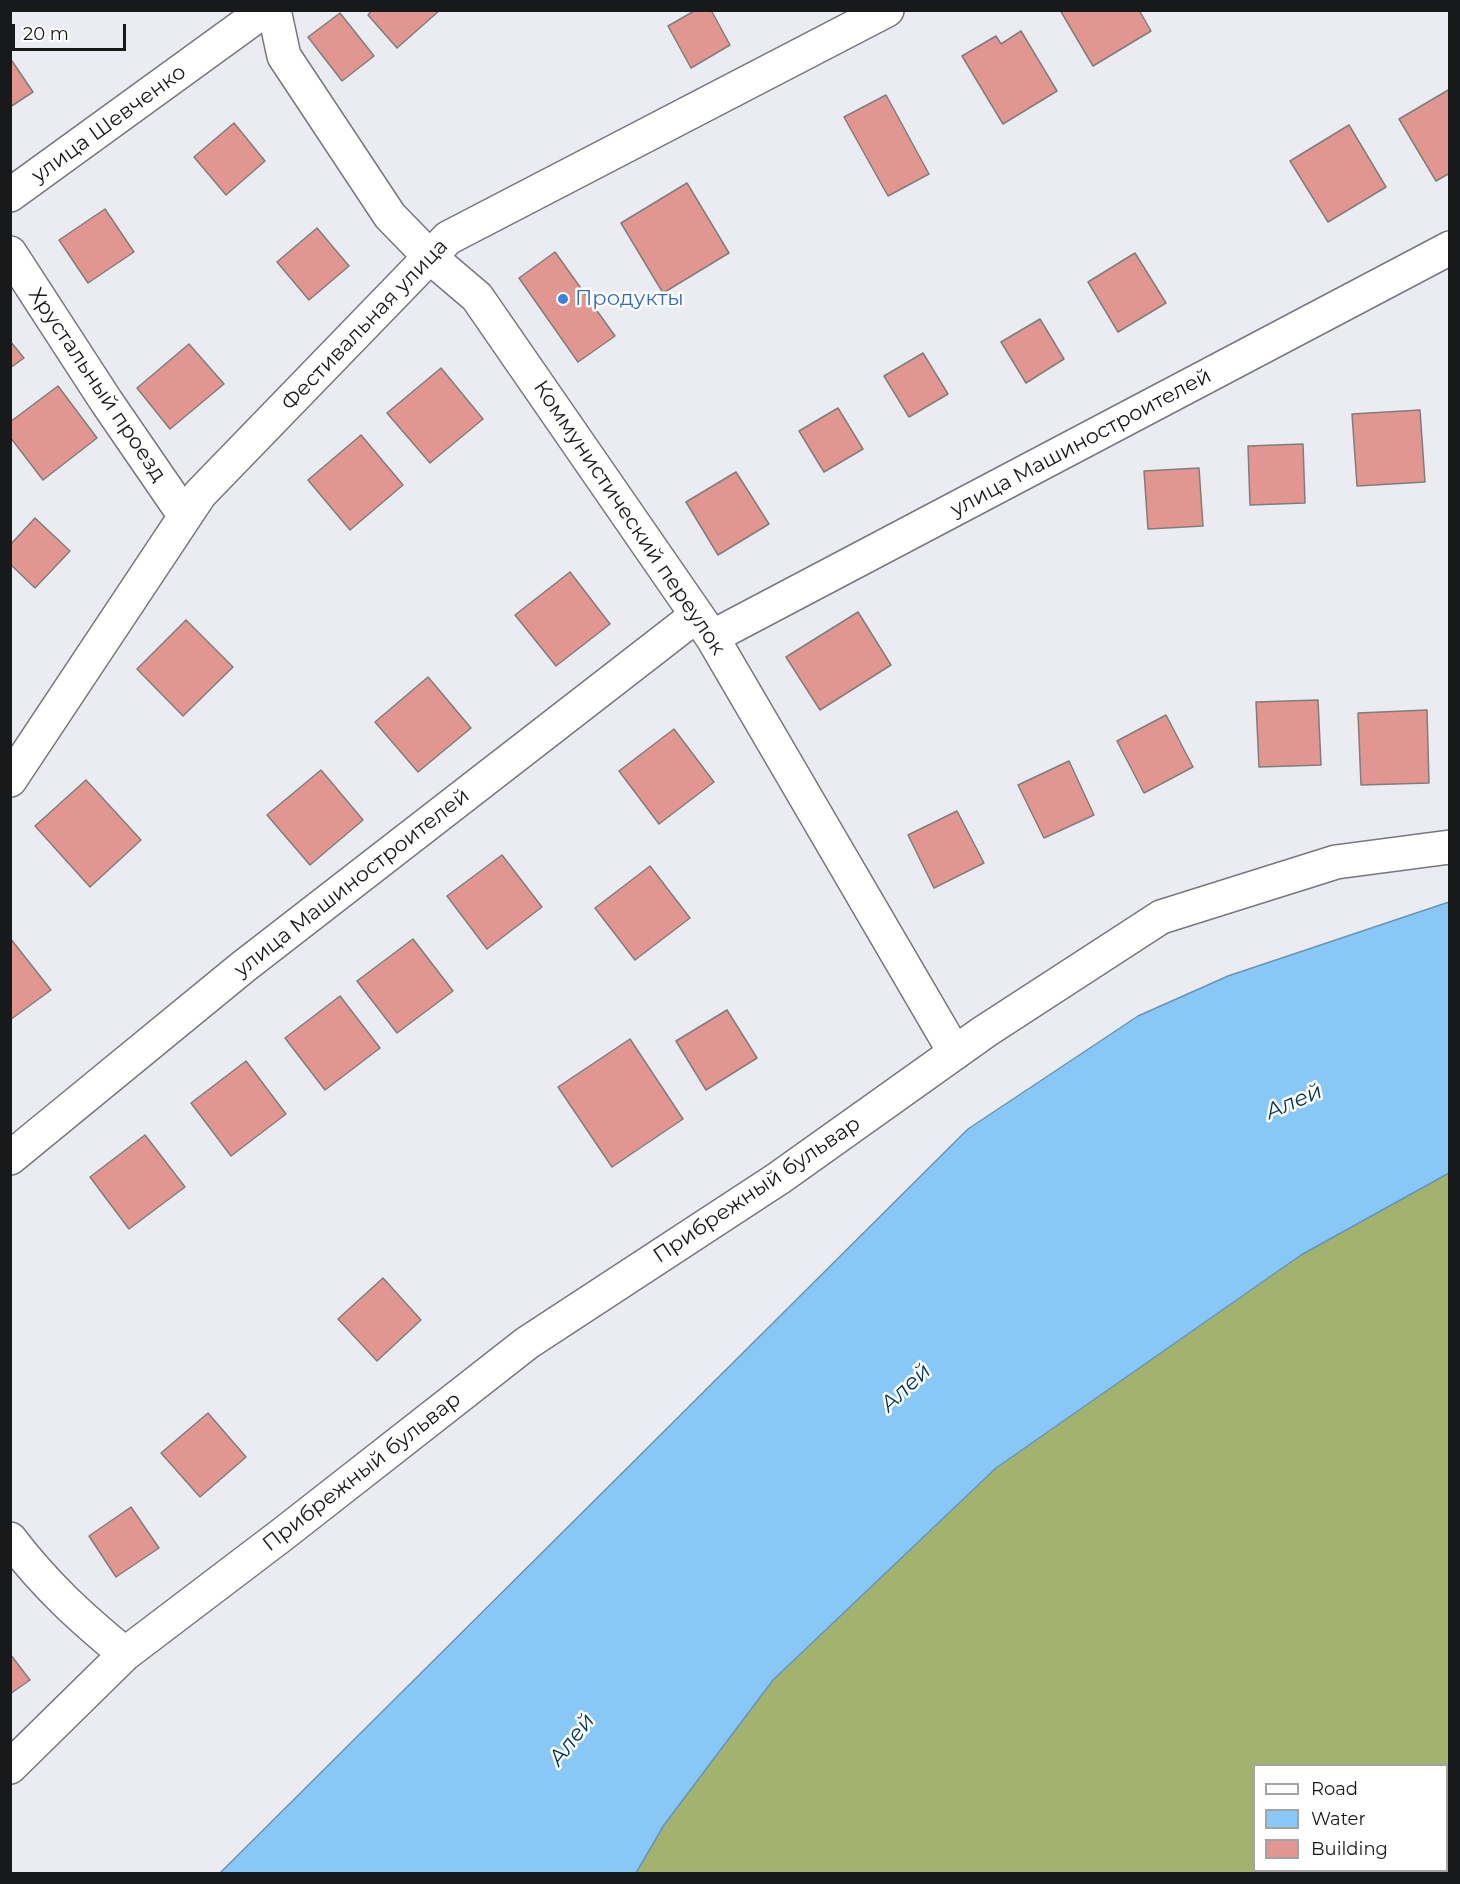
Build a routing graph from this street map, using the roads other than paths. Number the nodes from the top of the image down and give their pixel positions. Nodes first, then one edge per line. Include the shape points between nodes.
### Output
1 (265, 10) edge
2 (274, 10) edge
3 (887, 10) edge
4 (10, 195) edge
5 (1449, 248) edge
6 (10, 253) edge
7 (430, 258) junction
8 (185, 516) junction
9 (705, 626) junction
10 (10, 780) edge
11 (1449, 847) edge
12 (955, 1053) junction
13 (10, 1158) edge
14 (10, 1539) edge
15 (125, 1654) junction
16 (10, 1767) edge

1 - 4 street, улица Шевченко
2 - 7 street, Коммунистический переулок via 284,56 390,216
3 - 7 street, Фестивальная улица via 448,238
5 - 9 street, улица Машиностроителей
6 - 8 street, Хрустальный проезд
7 - 8 street, Фестивальная улица via 200,494
7 - 9 street, Коммунистический переулок via 477,297
8 - 10 street, Фестивальная улица
9 - 12 street, Коммунистический переулок
9 - 13 street, улица Машиностроителей via 243,967
11 - 12 street, Прибрежный бульвар via 1336,862 1161,917
12 - 15 street, Прибрежный бульвар via 779,1178 527,1343
14 - 15 street via 36,1573
15 - 16 street, Прибрежный бульвар

